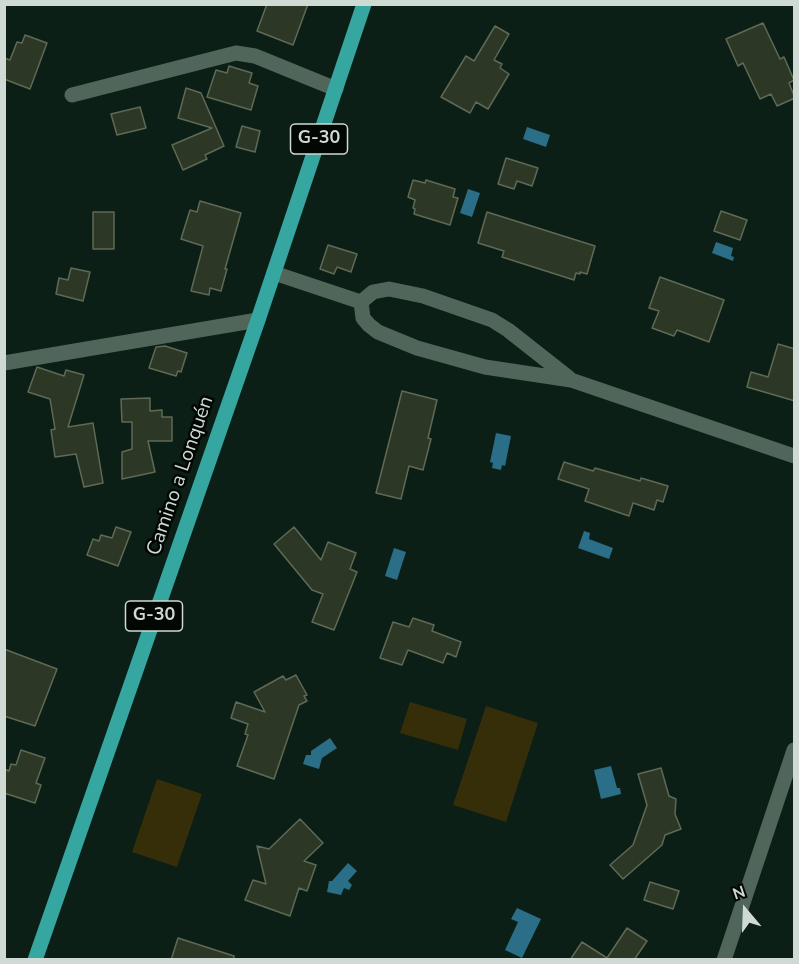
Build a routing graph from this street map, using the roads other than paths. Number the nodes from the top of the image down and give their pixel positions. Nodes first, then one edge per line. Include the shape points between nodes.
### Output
1 (364, 4) edge
2 (336, 90) junction
3 (72, 95) dead end
4 (274, 273) junction
5 (360, 302) junction
6 (258, 320) junction
7 (4, 363) edge
8 (571, 380) junction
9 (795, 456) edge
10 (795, 750) edge
11 (34, 960) edge
12 (724, 960) edge

1 - 2 main road, Camino a Lonquén / G-30
2 - 3 street via 255,56 236,53
2 - 4 main road, Camino a Lonquén / G-30
4 - 5 street
4 - 6 main road, Camino a Lonquén / G-30
5 - 8 street via 363,318 369,325 417,348 485,367
5 - 8 street via 373,292 389,289 492,320
6 - 7 street
6 - 11 main road, Camino a Lonquén / G-30
8 - 9 street
10 - 12 street

